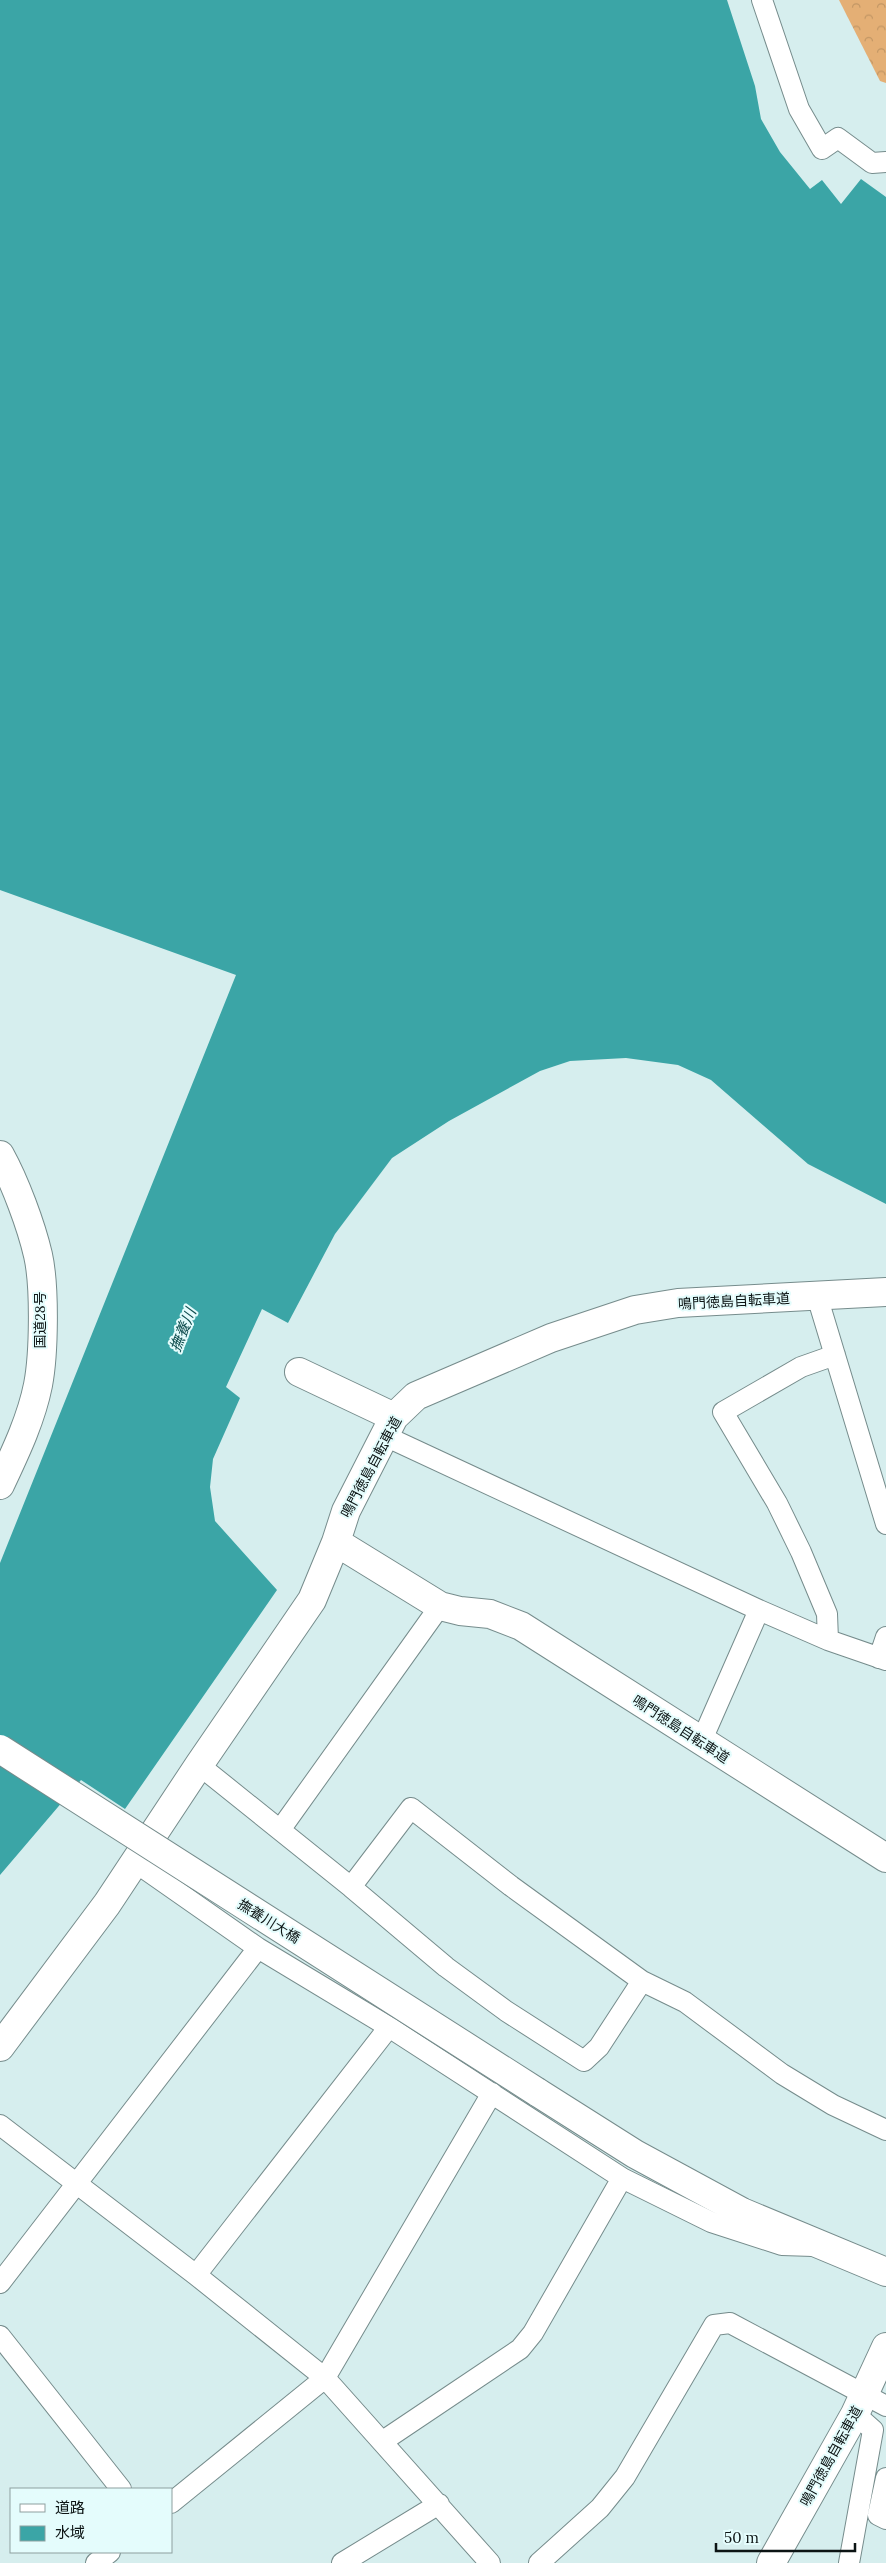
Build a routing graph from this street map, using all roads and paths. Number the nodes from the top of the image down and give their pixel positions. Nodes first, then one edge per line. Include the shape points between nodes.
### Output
1 (762, 0) edge
2 (886, 162) edge
3 (0, 1155) edge
4 (886, 1292) edge
5 (817, 1296) junction
6 (835, 1354) junction
7 (300, 1372) dead end
8 (390, 1427) junction
9 (0, 1485) edge
10 (886, 1524) edge
11 (336, 1542) junction
12 (440, 1606) junction
13 (759, 1610) junction
14 (886, 1637) edge
15 (828, 1640) junction
16 (882, 1659) edge
17 (702, 1742) junction
18 (0, 1749) edge
19 (199, 1765) junction
20 (280, 1830) junction
21 (886, 1858) edge
22 (134, 1862) junction
23 (351, 1887) junction
24 (258, 1948) junction
25 (642, 1981) junction
26 (389, 2027) junction
27 (0, 2047) edge
28 (492, 2093) junction
29 (0, 2125) edge
30 (886, 2130) edge
31 (622, 2178) junction
32 (76, 2182) junction
33 (825, 2247) junction
34 (886, 2272) edge
35 (196, 2275) junction
36 (0, 2283) edge
37 (0, 2336) edge
38 (886, 2347) edge
39 (325, 2378) junction
40 (869, 2404) edge
41 (384, 2441) junction
42 (886, 2478) edge
43 (120, 2488) edge
44 (172, 2502) edge
45 (439, 2504) junction
46 (886, 2519) edge
47 (109, 2553) edge
48 (96, 2563) edge
49 (342, 2563) edge
50 (490, 2563) edge
51 (539, 2563) edge
52 (771, 2563) edge
53 (849, 2563) edge

1 - 2 street via 799,109 822,149 838,138 872,163
3 - 9 main road, 国道28号 via 10,1172 38,1256 43,1322 38,1385 21,1439
4 - 5 main road, 鳴門徳島自転車道
5 - 6 street
5 - 8 main road, 鳴門徳島自転車道 via 678,1303 614,1316 532,1345 416,1396
6 - 10 street
6 - 15 street via 801,1368 723,1412 777,1503 801,1552 827,1614
7 - 8 main road
8 - 11 main road, 鳴門徳島自転車道 via 346,1511
8 - 13 street
11 - 12 main road, 鳴門徳島自転車道 via 422,1598
11 - 19 main road via 312,1600
12 - 17 main road, 鳴門徳島自転車道 via 490,1614 521,1626
12 - 20 street
13 - 15 street
13 - 17 street
14 - 16 street
15 - 16 street
17 - 21 main road, 鳴門徳島自転車道
18 - 33 main road, 撫養川大橋, bridge via 635,2154 742,2212
19 - 20 street
19 - 22 main road
20 - 23 street
22 - 24 street
22 - 27 main road via 107,1904
23 - 25 street via 411,1808
23 - 25 street via 446,1967 506,2011 584,2061 599,2047
24 - 26 street
24 - 32 street
25 - 30 street via 685,2002 782,2074 833,2105
26 - 28 street
26 - 35 street
28 - 31 street
28 - 39 street
29 - 32 street
31 - 33 street via 711,2222 782,2245
31 - 41 street via 534,2333 520,2349
32 - 35 street
32 - 36 street
33 - 34 main road, 撫養川大橋
35 - 39 street
37 - 43 street
38 - 40 main road, 鳴門徳島自転車道
39 - 41 street
39 - 44 street
40 - 51 street via 730,2323 714,2325 625,2477 600,2508
40 - 52 main road, 鳴門徳島自転車道
40 - 53 street via 873,2430
41 - 45 street
42 - 46 street via 878,2515
45 - 49 street
45 - 50 street
47 - 48 street

